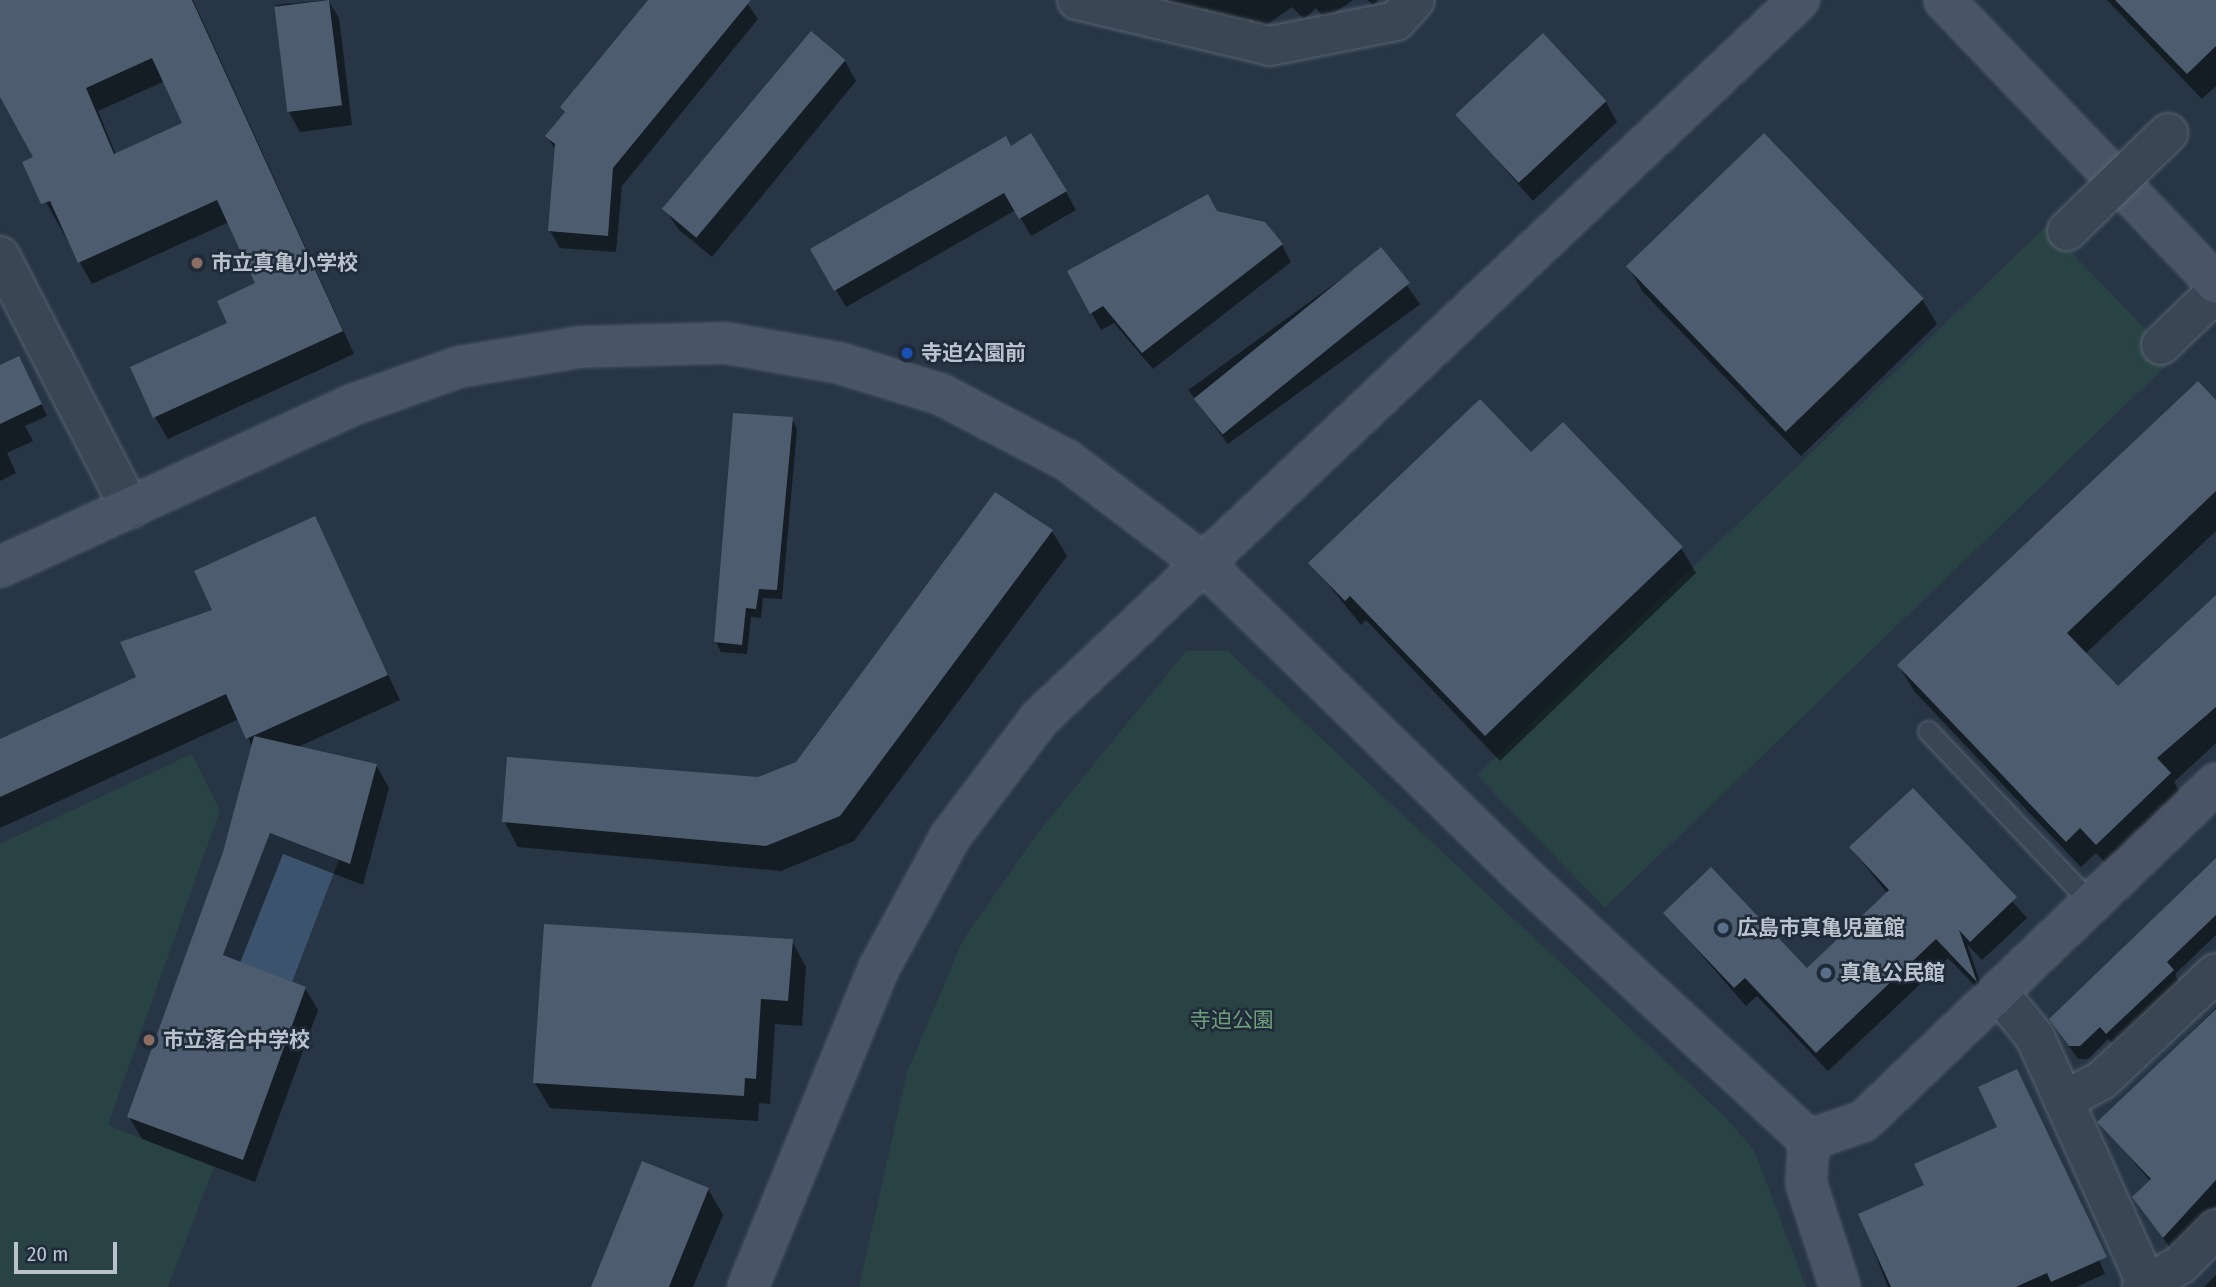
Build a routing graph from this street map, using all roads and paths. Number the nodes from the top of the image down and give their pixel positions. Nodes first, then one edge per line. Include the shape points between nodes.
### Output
1 (1077, 0) edge
2 (1415, 0) edge
3 (1799, 0) edge
4 (1944, 0) edge
5 (2171, 131) dead end
6 (2063, 235) dead end
7 (0, 256) edge
8 (2216, 284) edge
9 (2216, 292) edge
10 (2166, 341) dead end
11 (130, 509) junction
12 (1204, 564) junction
13 (0, 567) edge
14 (1928, 731) dead end
15 (2216, 783) edge
16 (2091, 902) junction
17 (2216, 973) edge
18 (1999, 993) junction
19 (2063, 1101) junction
20 (1809, 1140) junction
21 (2216, 1229) edge
22 (2146, 1286) edge
23 (748, 1287) edge
24 (1840, 1287) edge

1 - 2 street via 1270,46 1396,21
3 - 12 street
4 - 8 street
5 - 6 street, bridge
7 - 11 street
9 - 10 street
11 - 12 street via 355,404 458,367 580,347 726,343 839,363 940,394 1068,461
11 - 13 street
12 - 20 street via 1516,869
12 - 23 street via 1040,718 950,837 879,968
14 - 16 lane
15 - 16 street
16 - 18 street
17 - 19 street via 2102,1080
18 - 19 street via 2035,1037
18 - 20 street via 1864,1121
19 - 22 street
20 - 24 street via 1806,1183
21 - 22 street via 2180,1265

